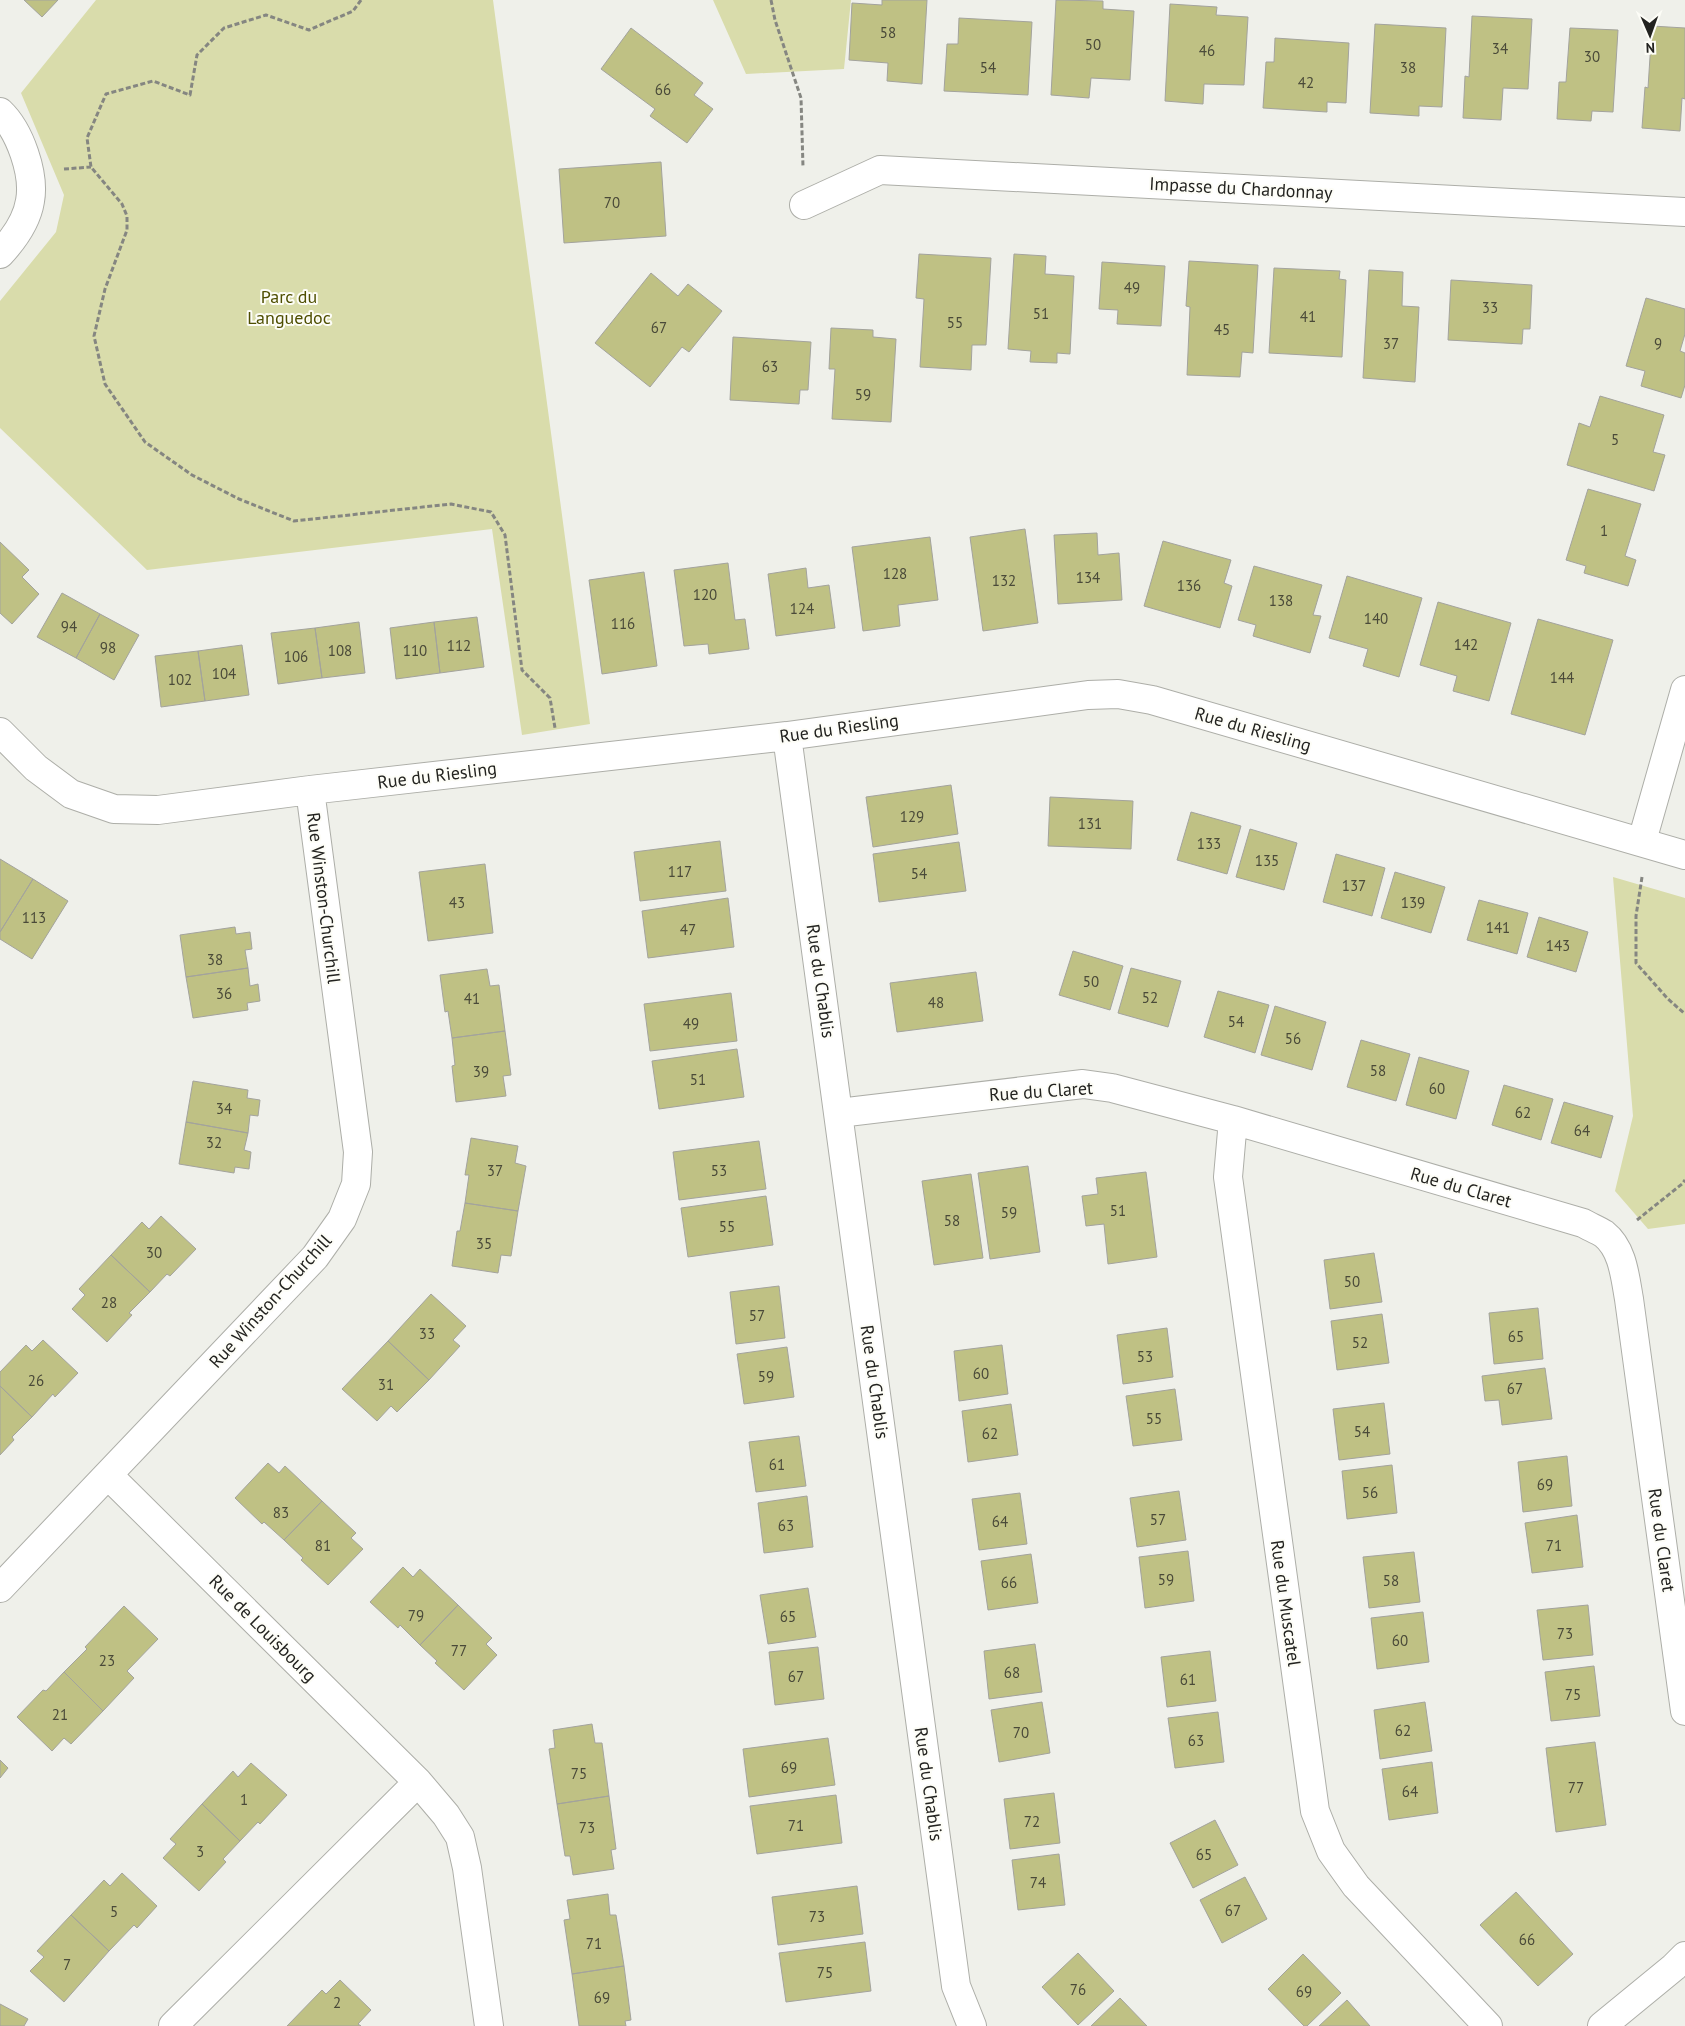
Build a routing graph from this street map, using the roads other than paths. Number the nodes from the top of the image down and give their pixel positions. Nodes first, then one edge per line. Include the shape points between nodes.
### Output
1 (0, 112) edge
2 (804, 205) road end
3 (1685, 212) edge
4 (0, 254) edge
5 (1685, 690) edge
6 (0, 732) edge
7 (787, 736) junction
8 (310, 790) junction
9 (1642, 842) junction
10 (1685, 855) edge
11 (839, 1112) junction
12 (1233, 1120) junction
13 (108, 1475) junction
14 (0, 1588) edge
15 (1685, 1711) edge
16 (418, 1782) junction
17 (1685, 1956) edge
18 (173, 2026) edge
19 (489, 2026) edge
20 (972, 2026) edge
21 (1488, 2026) edge
22 (1602, 2026) edge

1 - 4 street via 20,143 30,173 30,201 20,227
2 - 3 street, Impasse du Chardonnay via 880,170
5 - 9 street
6 - 8 street, Rue du Riesling via 36,768 70,794 114,808 158,810
7 - 8 street, Rue du Riesling
7 - 9 street, Rue du Riesling via 1088,695 1118,694 1152,700
7 - 11 street, Rue du Chablis
8 - 13 street, Rue Winston-Churchill via 358,1152 356,1184 342,1219 315,1257
9 - 10 street, Rue du Riesling
11 - 12 street, Rue du Claret via 1083,1084 1112,1088
11 - 20 street, Rue du Chablis via 956,1986
12 - 15 street, Rue du Claret via 1584,1224 1605,1235 1616,1249 1624,1269 1629,1299
12 - 21 street, Rue du Muscatel via 1228,1177 1315,1811 1331,1851 1356,1886
13 - 14 street, Rue Winston-Churchill
13 - 16 street, Rue de Louisbourg
16 - 18 street
16 - 19 street, Rue de Louisbourg via 460,1837
17 - 22 street

